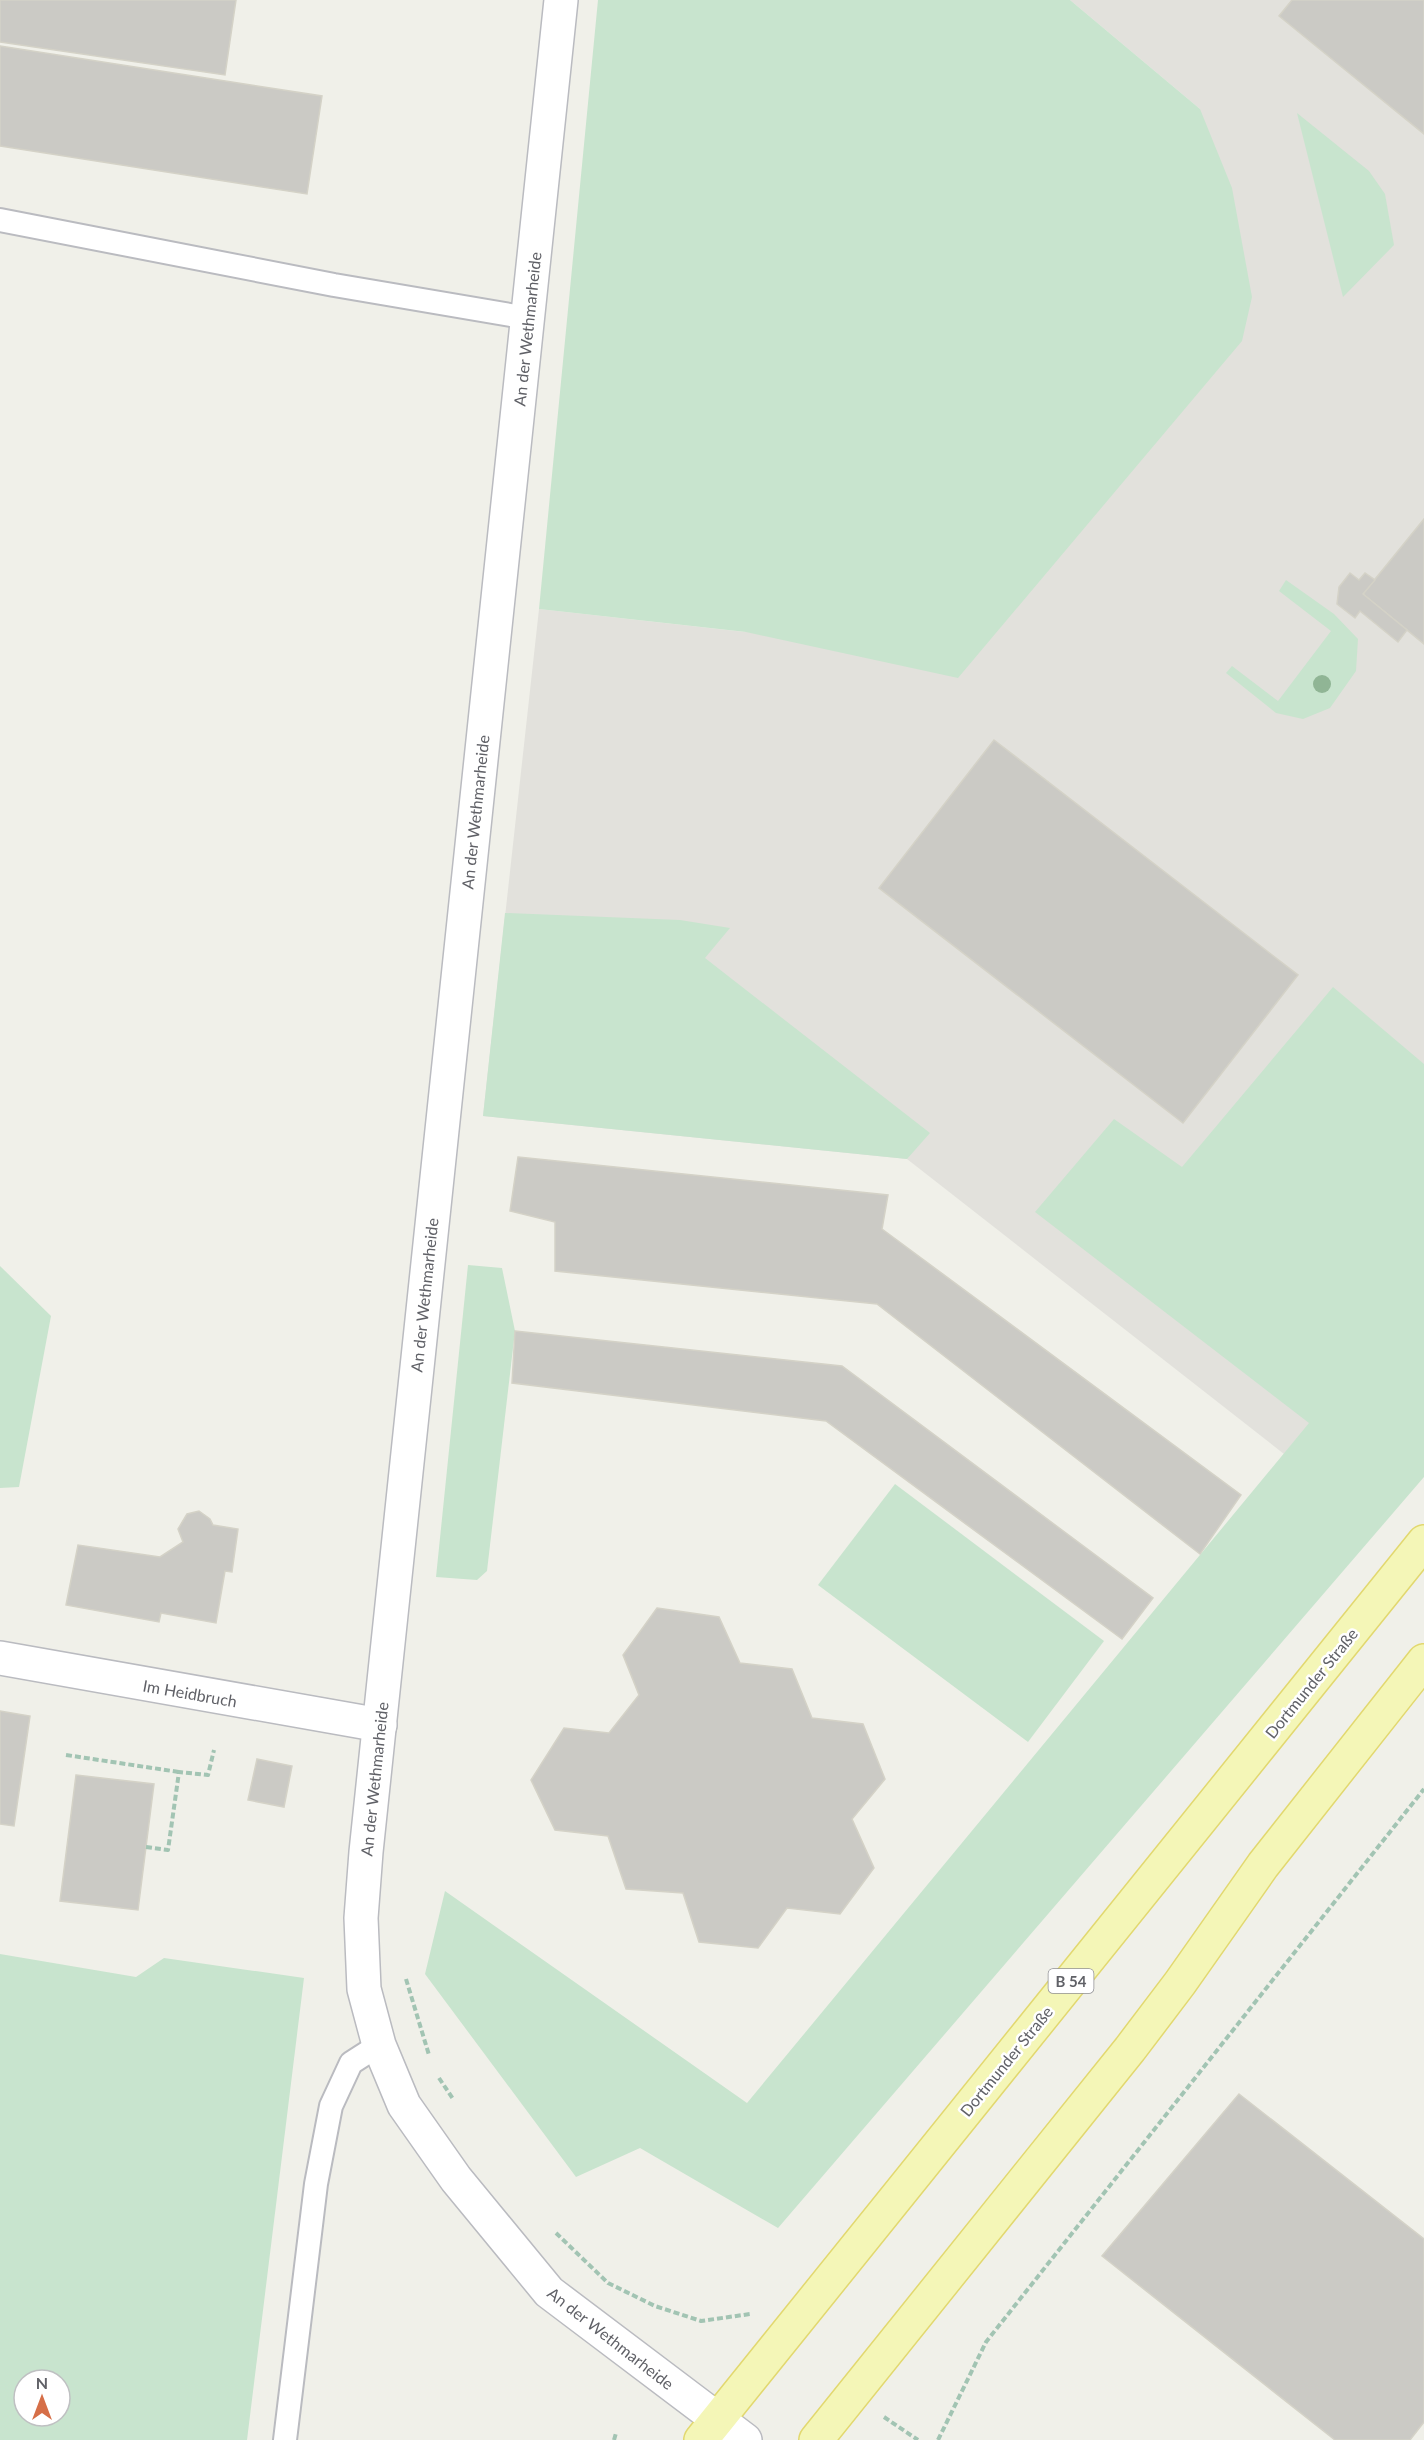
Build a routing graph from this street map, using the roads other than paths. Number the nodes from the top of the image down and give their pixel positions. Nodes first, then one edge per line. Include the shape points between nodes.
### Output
1 (561, 0) edge
2 (0, 220) edge
3 (528, 318) junction
4 (1424, 1542) edge
5 (0, 1658) edge
6 (1424, 1661) edge
7 (380, 1725) junction
8 (379, 2045) junction
9 (709, 2430) edge
10 (285, 2440) edge
11 (745, 2440) edge
12 (816, 2440) edge

1 - 3 street, An der Wethmarheide
2 - 3 lane
3 - 7 street, An der Wethmarheide
4 - 9 main road, Dortmunder Straße / B 54
5 - 7 street, Im Heidbruch
6 - 12 main road via 1263,1865 1130,2049
7 - 8 street, An der Wethmarheide via 361,1918 364,1989
8 - 9 street, An der Wethmarheide via 404,2105 417,2124 456,2179 549,2292
8 - 10 lane via 351,2063 332,2106 316,2184
9 - 11 street, An der Wethmarheide

